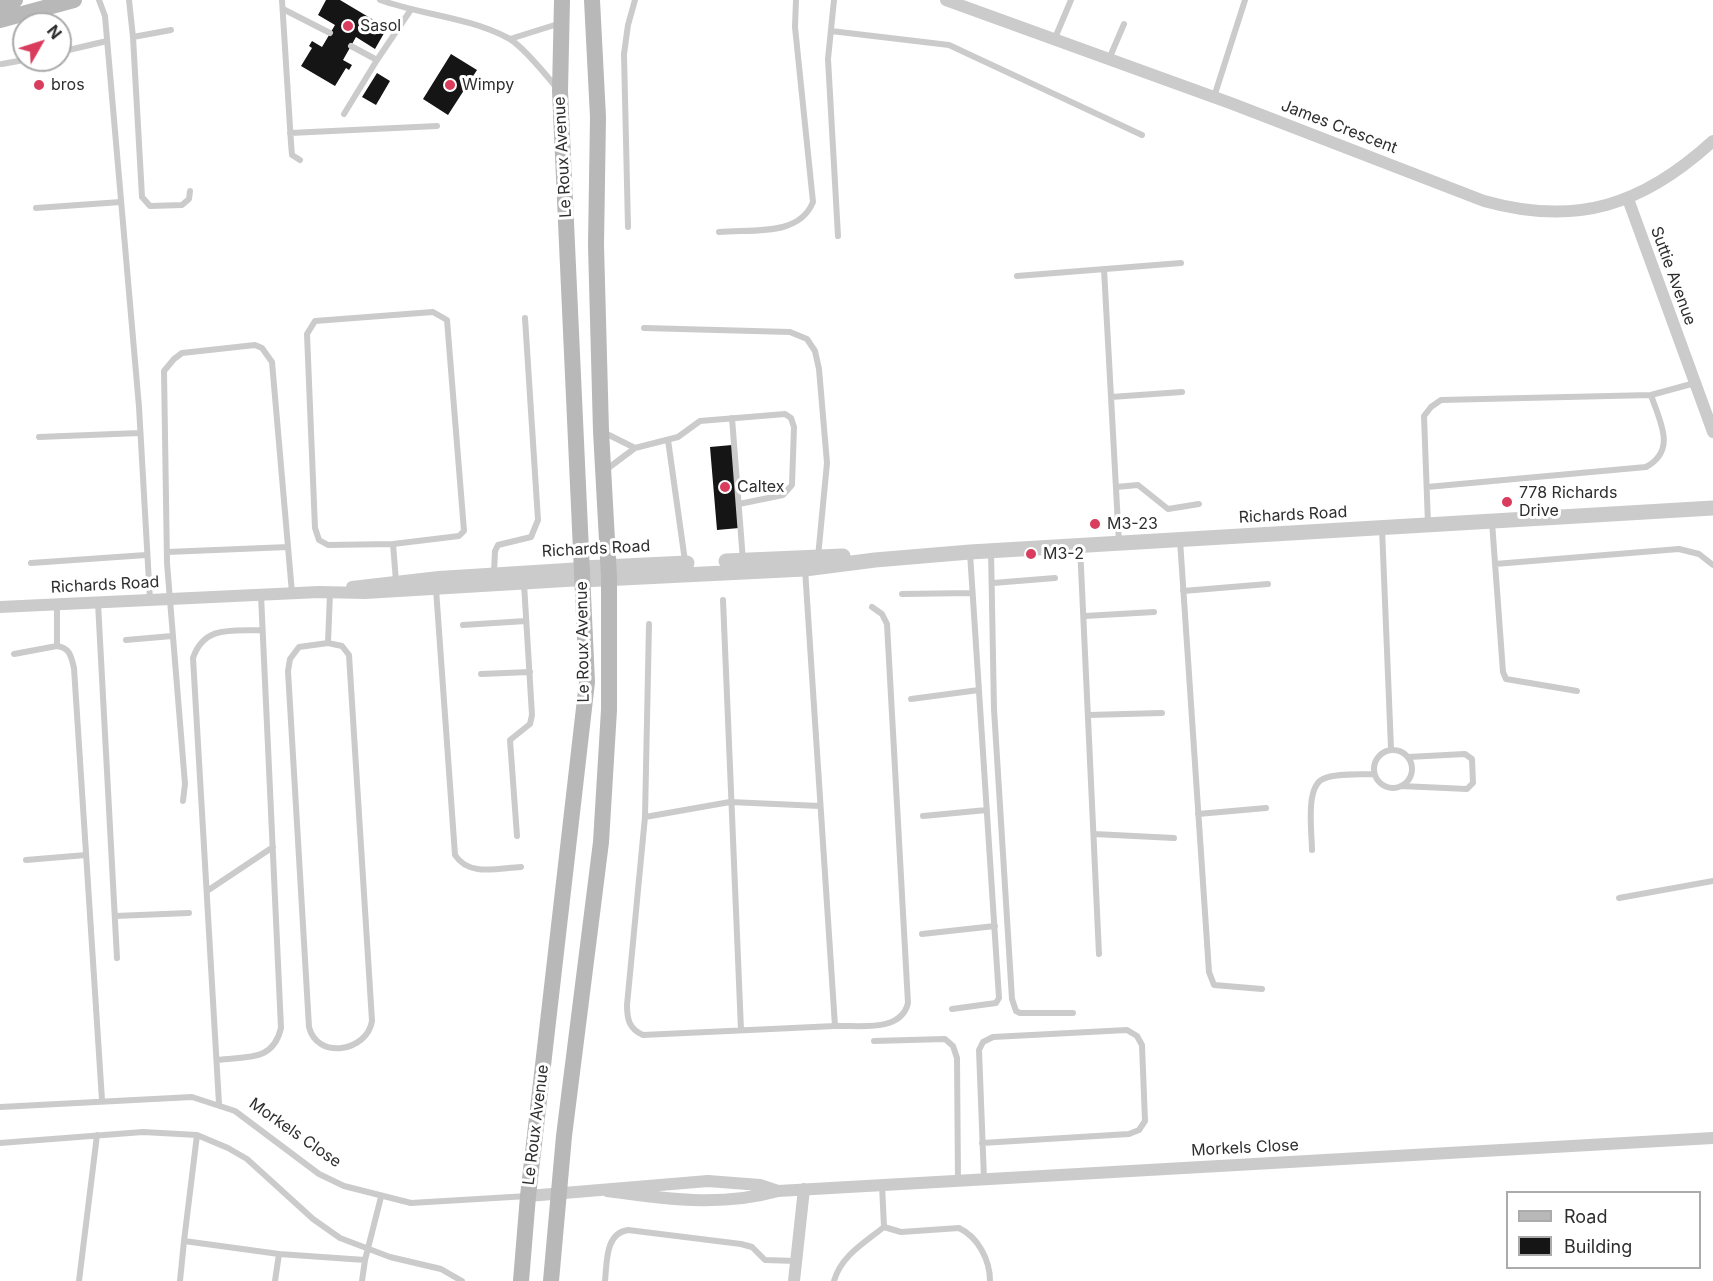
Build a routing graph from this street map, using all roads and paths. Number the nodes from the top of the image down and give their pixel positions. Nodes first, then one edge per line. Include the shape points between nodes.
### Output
1 (14, 0) edge
2 (74, 0) edge
3 (99, 0) edge
4 (129, 0) edge
5 (282, 0) edge
6 (380, 0) edge
7 (562, 0) edge
8 (592, 0) edge
9 (635, 0) edge
10 (796, 0) edge
11 (834, 0) edge
12 (946, 0) edge
13 (1071, 0) edge
14 (1245, 0) edge
15 (0, 5) edge
16 (283, 9) junction
17 (410, 11) junction
18 (0, 20) edge
19 (561, 23) junction
20 (1124, 24) dead end
21 (171, 30) dead end
22 (831, 31) junction
23 (330, 33) dead end
24 (133, 37) junction
25 (1055, 38) junction
26 (510, 39) junction
27 (107, 41) junction
28 (351, 46) dead end
29 (72, 49) edge
30 (1109, 59) junction
31 (377, 60) junction
32 (12, 62) edge
33 (2, 64) dead end
34 (560, 91) junction
35 (1214, 97) junction
36 (344, 114) dead end
37 (436, 126) dead end
38 (290, 133) junction
39 (1142, 135) dead end
40 (1713, 141) edge
41 (300, 160) dead end
42 (190, 191) dead end
43 (1628, 199) junction
44 (121, 202) junction
45 (36, 208) dead end
46 (628, 227) dead end
47 (719, 232) dead end
48 (838, 236) dead end
49 (1181, 263) dead end
50 (1104, 268) junction
51 (1017, 276) dead end
52 (525, 318) dead end
53 (644, 328) dead end
54 (1695, 383) junction
55 (1182, 392) dead end
56 (1651, 395) junction
57 (1111, 397) junction
58 (732, 418) junction
59 (601, 431) junction
60 (1713, 432) edge
61 (140, 433) junction
62 (39, 436) dead end
63 (668, 440) junction
64 (635, 448) junction
65 (604, 474) junction
66 (1116, 487) junction
67 (1427, 487) junction
68 (740, 504) junction
69 (1199, 504) dead end
70 (1713, 508) edge
71 (1492, 521) junction
72 (1428, 524) junction
73 (1382, 527) junction
74 (1180, 539) junction
75 (1119, 543) junction
76 (393, 544) junction
77 (1080, 545) junction
78 (288, 547) junction
79 (991, 551) junction
80 (167, 552) junction
81 (970, 552) junction
82 (146, 555) junction
83 (818, 557) junction
84 (875, 560) junction
85 (31, 563) dead end
86 (685, 563) junction
87 (1495, 564) junction
88 (743, 565) junction
89 (1713, 565) edge
90 (805, 569) junction
91 (609, 571) junction
92 (494, 573) junction
93 (582, 574) junction
94 (1055, 578) dead end
95 (396, 580) junction
96 (993, 583) junction
97 (524, 584) junction
98 (1268, 584) dead end
99 (436, 589) junction
100 (1183, 591) junction
101 (324, 592) junction
102 (972, 593) junction
103 (292, 594) junction
104 (902, 594) dead end
105 (261, 595) junction
106 (170, 600) junction
107 (723, 600) dead end
108 (150, 601) junction
109 (98, 603) junction
110 (57, 606) junction
111 (0, 607) edge
112 (872, 608) dead end
113 (1154, 612) dead end
114 (1085, 616) junction
115 (526, 621) junction
116 (649, 624) dead end
117 (463, 625) dead end
118 (262, 630) junction
119 (172, 636) junction
120 (126, 640) dead end
121 (328, 643) junction
122 (57, 646) junction
123 (14, 654) dead end
124 (530, 672) junction
125 (481, 674) dead end
126 (979, 690) junction
127 (1577, 691) dead end
128 (911, 699) dead end
129 (1162, 713) dead end
130 (1089, 714) junction
131 (1391, 749) junction
132 (1408, 757) junction
133 (1374, 774) junction
134 (1401, 786) junction
135 (183, 801) dead end
136 (730, 802) junction
137 (820, 806) junction
138 (1266, 808) dead end
139 (987, 810) junction
140 (1198, 814) junction
141 (923, 816) dead end
142 (645, 818) junction
143 (1094, 834) junction
144 (517, 836) dead end
145 (1174, 838) dead end
146 (273, 847) junction
147 (1312, 850) dead end
148 (86, 855) junction
149 (26, 860) dead end
150 (521, 867) dead end
151 (1713, 881) edge
152 (207, 891) junction
153 (1619, 898) dead end
154 (189, 913) dead end
155 (115, 916) junction
156 (995, 926) junction
157 (922, 934) dead end
158 (1099, 954) dead end
159 (117, 958) dead end
160 (1262, 989) dead end
161 (952, 1009) dead end
162 (1073, 1012) dead end
163 (835, 1026) junction
164 (741, 1030) junction
165 (874, 1041) dead end
166 (217, 1060) junction
167 (102, 1100) junction
168 (219, 1104) junction
169 (0, 1107) edge
170 (97, 1135) junction
171 (197, 1135) junction
172 (1713, 1138) edge
173 (0, 1143) edge
174 (982, 1143) junction
175 (984, 1179) junction
176 (958, 1180) junction
177 (882, 1185) junction
178 (804, 1189) junction
179 (607, 1191) junction
180 (778, 1191) junction
181 (560, 1194) junction
182 (528, 1196) junction
183 (381, 1197) junction
184 (884, 1227) junction
185 (184, 1241) junction
186 (368, 1249) junction
187 (279, 1254) junction
188 (364, 1260) junction
189 (796, 1261) junction
190 (78, 1281) edge
191 (180, 1281) edge
192 (276, 1281) edge
193 (362, 1281) edge
194 (462, 1281) edge
195 (521, 1281) edge
196 (551, 1281) edge
197 (605, 1281) edge
198 (794, 1281) edge
199 (834, 1281) edge
200 (990, 1281) edge

1 - 15 main road
2 - 18 main road
3 - 27 lane
4 - 24 lane
5 - 16 lane
6 - 17 lane
7 - 19 main road, Le Roux Avenue
8 - 59 main road, Le Roux Avenue via 598,117 596,245
9 - 46 lane via 624,54
10 - 47 lane via 795,27 813,202 798,223
11 - 22 lane
12 - 25 street, James Crescent
13 - 25 lane
14 - 35 lane
16 - 23 lane
16 - 38 lane
17 - 26 lane via 454,18
17 - 31 lane
19 - 26 lane
19 - 34 main road, Le Roux Avenue
20 - 30 lane
21 - 24 lane
22 - 39 lane via 949,45
22 - 48 lane via 828,59
24 - 42 lane via 142,197 150,206 182,205 189,199
25 - 30 street, James Crescent
26 - 34 lane
27 - 29 lane
27 - 44 lane
28 - 31 lane
30 - 35 street, James Crescent
31 - 36 lane
32 - 33 lane
34 - 93 main road, Le Roux Avenue
35 - 43 street, James Crescent via 1500,206 1571,212
37 - 38 lane
38 - 41 lane via 292,155
40 - 43 street, James Crescent
43 - 54 street, Suttie Avenue
44 - 45 lane
44 - 61 lane
49 - 50 lane
50 - 51 lane
50 - 57 lane
52 - 92 lane via 538,520 531,537 498,545
53 - 83 lane via 790,332 807,339 819,369 827,463
54 - 56 lane
54 - 60 street, Suttie Avenue
55 - 57 lane
56 - 67 lane via 1665,438 1664,449 1646,467
56 - 67 lane via 1441,400 1424,416
57 - 66 lane
58 - 63 lane via 700,421
58 - 68 lane
58 - 68 lane via 778,412 791,418 794,427 794,480 789,489 783,495
59 - 64 lane
59 - 65 main road, Le Roux Avenue
61 - 62 lane
61 - 82 lane
63 - 64 lane
63 - 86 lane
64 - 65 lane via 611,464
65 - 91 main road, Le Roux Avenue
66 - 69 lane via 1138,485 1168,509
66 - 75 lane
67 - 72 lane
68 - 88 lane
70 - 71 street, Richards Road
71 - 72 street, Richards Road
71 - 87 lane
72 - 73 street, Richards Road
73 - 74 street, Richards Road
73 - 131 lane
74 - 75 street, Richards Road
74 - 100 lane
75 - 77 street, Richards Road
76 - 76 lane via 328,545 319,540 315,528 307,334 315,321 433,312 447,320 464,531 459,536
76 - 95 lane
77 - 79 street, Richards Road
77 - 114 lane
78 - 80 lane
78 - 80 lane via 272,362 255,345 182,354 164,371
78 - 103 lane
79 - 81 street, Richards Road
79 - 96 lane
80 - 106 lane
81 - 84 street, Richards Road
81 - 102 lane
82 - 85 lane
82 - 108 lane
83 - 84 street, Richards Road
83 - 88 street, Richards Road
84 - 90 street, Richards Road
86 - 88 street, Richards Road
86 - 91 street, Richards Road
87 - 89 lane via 1679,549 1699,554
87 - 127 lane via 1506,679
88 - 90 street, Richards Road
88 - 91 street, Richards Road
90 - 137 lane
91 - 93 street, Richards Road
91 - 181 main road, Le Roux Avenue via 605,792
92 - 93 street, Richards Road
92 - 95 street, Richards Road
93 - 97 street, Richards Road
93 - 182 main road, Le Roux Avenue via 586,692
94 - 96 lane
95 - 101 street, Richards Road
96 - 162 lane via 994,709 1012,999 1020,1013
97 - 99 street, Richards Road
97 - 115 lane
98 - 100 lane
99 - 101 street, Richards Road
99 - 150 lane via 455,855 461,865 470,869
100 - 140 lane
101 - 103 street, Richards Road
101 - 121 lane
102 - 104 lane
102 - 126 lane
103 - 105 street, Richards Road
105 - 106 street, Richards Road
105 - 118 lane
106 - 108 street, Richards Road
106 - 119 lane
107 - 136 lane
108 - 109 street, Richards Road
109 - 110 street, Richards Road
109 - 155 lane
110 - 111 street, Richards Road
110 - 122 lane
112 - 163 lane via 882,614 887,624 908,1002 903,1014 888,1025
113 - 114 lane
114 - 130 lane
115 - 117 lane
115 - 124 lane
116 - 142 lane
118 - 146 lane
118 - 152 lane via 210,634 197,647 193,658
119 - 120 lane
119 - 135 lane via 185,784
121 - 121 lane via 342,646 349,655 372,1021 365,1039 341,1048 321,1044 309,1027 288,671 290,659 299,647
122 - 123 lane
122 - 148 lane via 71,654 74,668
124 - 125 lane
124 - 144 lane via 530,724 514,735 509,749
126 - 128 lane
126 - 139 lane
129 - 130 lane
130 - 143 lane
131 - 132 lane
131 - 133 lane via 1378,755
132 - 134 lane via 1411,777
132 - 134 lane via 1465,754 1472,759 1473,783 1467,789
133 - 134 lane via 1382,785
133 - 147 lane via 1330,778 1315,786 1311,795
136 - 137 lane
136 - 142 lane
136 - 164 lane
137 - 163 lane
138 - 140 lane
139 - 141 lane
139 - 156 lane
140 - 160 lane via 1210,979 1214,985
142 - 164 lane via 628,1022 643,1035
143 - 145 lane
143 - 158 lane
146 - 152 lane
146 - 166 lane via 279,1039 266,1054
148 - 149 lane
148 - 167 lane
151 - 153 lane
152 - 166 lane
154 - 155 lane
155 - 159 lane
156 - 157 lane
156 - 161 lane via 999,998 996,1003
163 - 164 lane
165 - 176 lane via 945,1039 953,1046 957,1058
166 - 168 lane
167 - 168 lane, Morkels Close via 183,1097
167 - 169 lane, Morkels Close
168 - 183 lane, Morkels Close via 251,1122 319,1174
170 - 171 lane
170 - 173 lane
170 - 190 lane
171 - 185 lane
171 - 186 lane via 247,1159 330,1232
172 - 175 street, Morkels Close
174 - 174 lane via 979,1050 983,1042 993,1037 1127,1030 1137,1035 1142,1045 1145,1120 1139,1130 1129,1134
174 - 175 lane
175 - 176 street, Morkels Close
176 - 177 street, Morkels Close
177 - 178 street, Morkels Close
177 - 184 lane
178 - 180 street, Morkels Close
178 - 189 street
179 - 180 street, Morkels Close via 676,1201 707,1201
179 - 180 street, Morkels Close via 708,1181 760,1185
179 - 181 street, Morkels Close
181 - 182 street, Morkels Close
181 - 196 main road, Le Roux Avenue
182 - 183 lane, Morkels Close via 411,1203
182 - 195 main road, Le Roux Avenue
183 - 186 lane
184 - 199 lane via 838,1267
184 - 200 lane via 901,1232 959,1228 976,1241 990,1270
185 - 187 lane
185 - 191 lane
186 - 188 lane
186 - 194 lane via 441,1269
187 - 188 lane
187 - 192 lane
188 - 193 lane
189 - 197 lane via 765,1260 752,1247 741,1244 628,1230 613,1238
189 - 198 street

